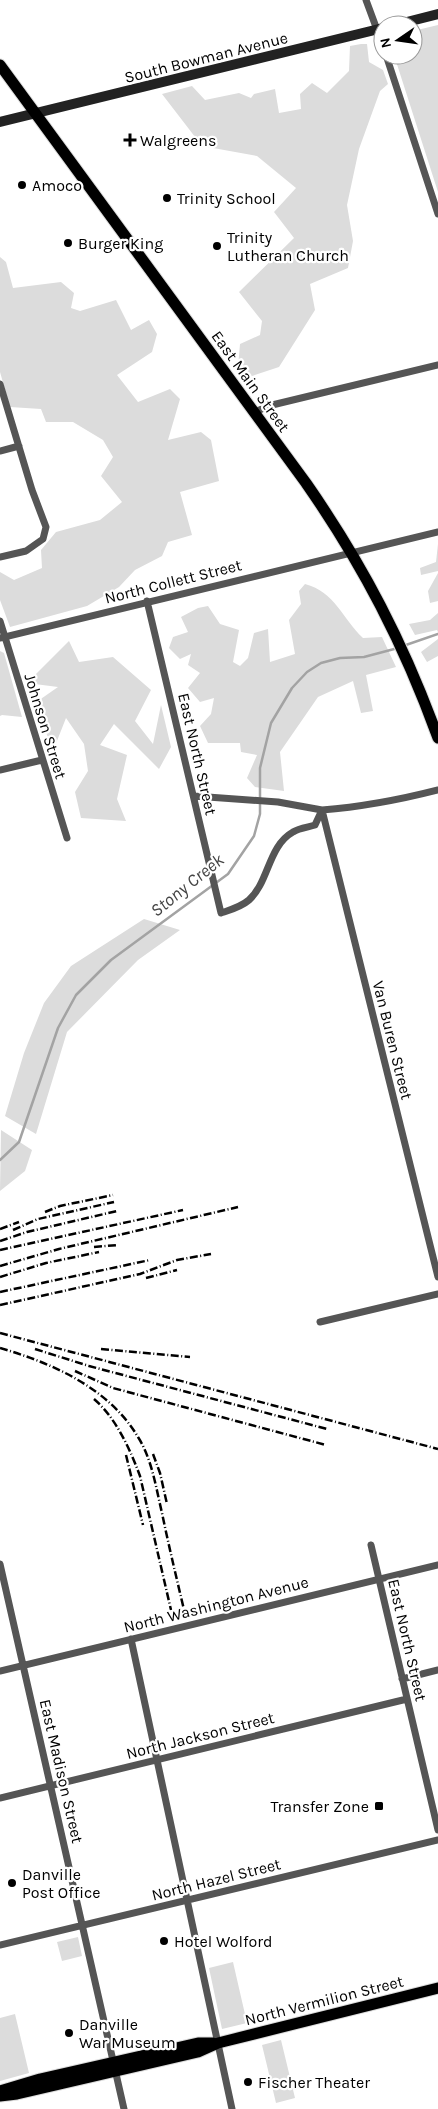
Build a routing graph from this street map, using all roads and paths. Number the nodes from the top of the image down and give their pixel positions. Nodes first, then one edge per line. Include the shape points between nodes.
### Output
1 (366, 0) edge
2 (438, 14) edge
3 (373, 16) edge
4 (423, 18) edge
5 (373, 30) edge
6 (0, 65) edge
7 (389, 65) edge
8 (36, 113) junction
9 (0, 122) edge
10 (438, 214) edge
11 (438, 365) edge
12 (0, 384) edge
13 (253, 412) junction
14 (19, 446) junction
15 (0, 451) edge
16 (438, 532) edge
17 (352, 552) junction
18 (0, 557) edge
19 (147, 601) junction
20 (0, 621) edge
21 (2, 637) edge
22 (438, 738) edge
23 (42, 760) junction
24 (0, 770) edge
25 (438, 790) edge
26 (194, 796) junction
27 (322, 810) junction
28 (67, 838) dead end
29 (438, 1277) edge
30 (438, 1294) edge
31 (320, 1322) dead end
32 (371, 1545) dead end
33 (0, 1564) edge
34 (438, 1564) edge
35 (379, 1578) junction
36 (131, 1638) junction
37 (24, 1665) junction
38 (438, 1670) edge
39 (0, 1671) edge
40 (402, 1679) junction
41 (407, 1699) junction
42 (157, 1760) junction
43 (50, 1786) junction
44 (0, 1798) edge
45 (438, 1830) edge
46 (438, 1840) edge
47 (187, 1900) junction
48 (82, 1925) junction
49 (0, 1945) edge
50 (438, 1988) edge
51 (218, 2043) junction
52 (115, 2067) junction
53 (0, 2091) edge
54 (0, 2096) edge
55 (124, 2109) edge
56 (232, 2109) edge

1 - 3 street
2 - 4 main road
5 - 8 main road, South Bowman Avenue
6 - 8 main road, East Main Street
7 - 10 street
8 - 9 main road, South Bowman Avenue
8 - 13 main road, East Main Street
11 - 13 street
12 - 14 street
13 - 17 main road, East Main Street
14 - 15 street
14 - 18 street via 46,527 44,539 26,551
16 - 17 street, North Collett Street
17 - 19 street, North Collett Street
17 - 22 main road, East Main Street via 395,632
19 - 21 street, North Collett Street
19 - 26 street, East North Street
20 - 21 street, Johnson Street
21 - 23 street, Johnson Street
23 - 24 street
23 - 28 street, Johnson Street
25 - 27 street via 361,808
26 - 27 street via 278,802
26 - 27 street, East North Street via 221,913 250,900 284,839 294,831 315,825
27 - 29 street, Van Buren Street
30 - 31 street
32 - 35 street, East North Street
33 - 37 street, East Madison Street
34 - 35 street, North Washington Avenue
35 - 36 street, North Washington Avenue
35 - 40 street, East North Street
36 - 37 street, North Washington Avenue
36 - 42 street
37 - 39 street, North Washington Avenue
37 - 43 street, East Madison Street
38 - 40 street
40 - 41 street, East North Street
41 - 42 street, North Jackson Street
41 - 45 street, East North Street
42 - 43 street, North Jackson Street
42 - 47 street
43 - 44 street, North Jackson Street
43 - 48 street, East Madison Street
46 - 47 street, North Hazel Street
47 - 48 street, North Hazel Street
47 - 51 street
48 - 49 street, North Hazel Street
48 - 52 street, East Madison Street
50 - 51 main road, North Vermilion Street
51 - 52 main road, North Vermilion Street via 198,2052
51 - 56 street
52 - 53 main road, North Vermilion Street via 40,2079
52 - 54 main road, North Vermilion Street
52 - 55 street, East Madison Street

